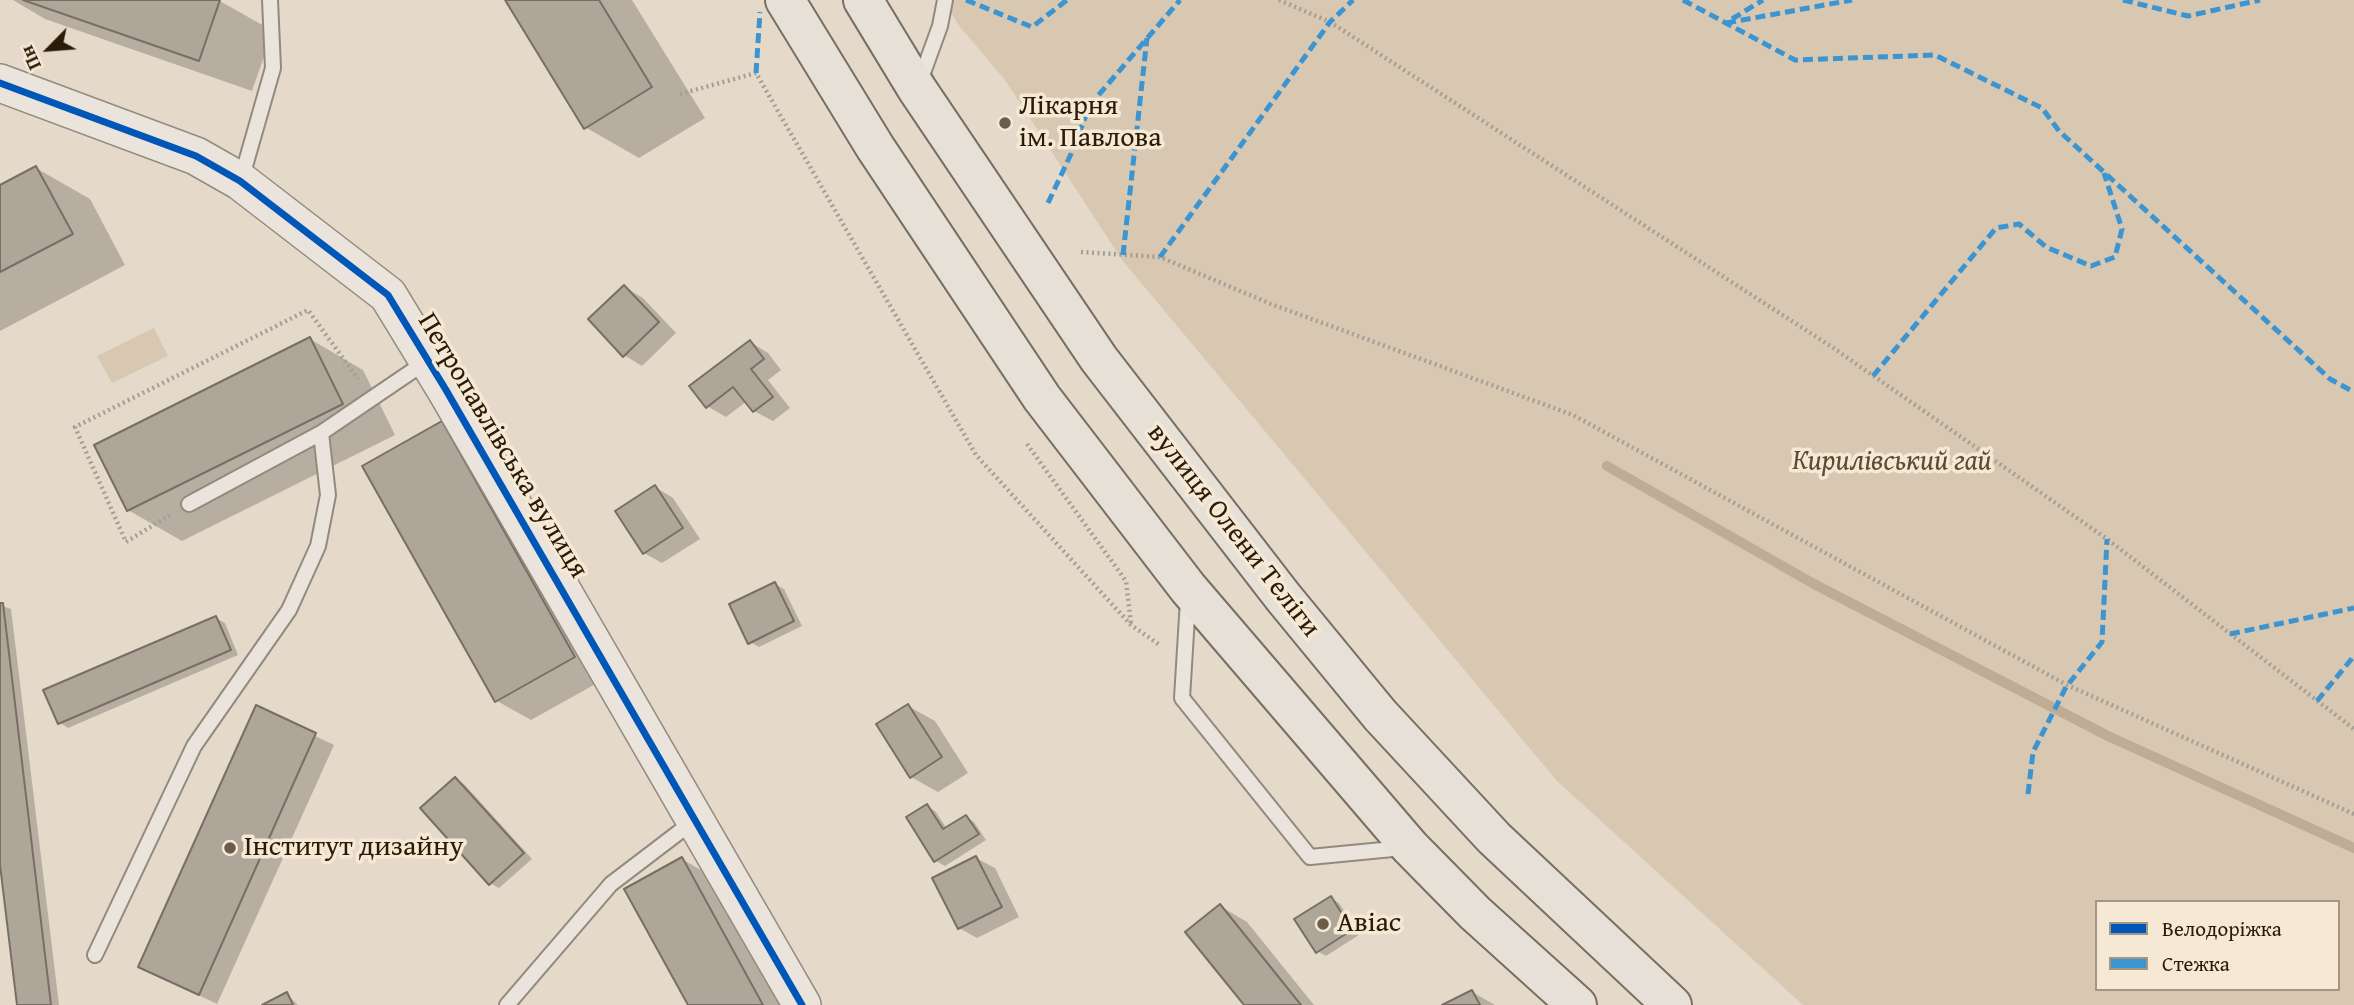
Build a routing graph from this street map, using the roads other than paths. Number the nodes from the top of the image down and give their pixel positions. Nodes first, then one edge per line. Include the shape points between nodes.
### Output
1 (270, 0) edge
2 (785, 0) edge
3 (863, 0) edge
4 (946, 0) edge
5 (0, 83) edge
6 (917, 89) junction
7 (240, 181) junction
8 (428, 360) junction
9 (321, 433) junction
10 (189, 504) road end
11 (1188, 588) junction
12 (696, 819) junction
13 (1410, 847) junction
14 (95, 955) dead end
15 (506, 1005) edge
16 (802, 1005) edge
17 (1577, 1005) edge
18 (1672, 1005) edge

1 - 7 lane via 273,68
2 - 11 main road via 875,147 1042,398
3 - 6 main road, вулиця Олени Теліги
4 - 6 lane
5 - 7 street, Петропавлівська вулиця via 196,156
6 - 18 main road, вулиця Олени Теліги via 1099,359 1380,715 1494,838
7 - 8 street, Петропавлівська вулиця via 388,295
8 - 9 lane
8 - 12 street, Петропавлівська вулиця
9 - 10 lane
9 - 14 lane via 328,495 318,546 289,610 194,746
11 - 13 main road
11 - 13 lane via 1182,698 1310,857
12 - 15 lane via 611,884
12 - 16 street, Петропавлівська вулиця
13 - 17 main road via 1475,914

